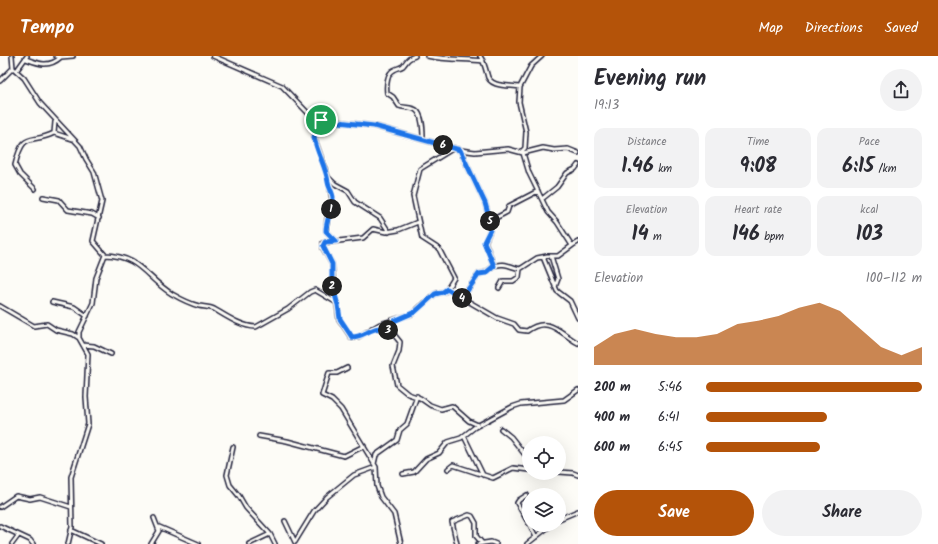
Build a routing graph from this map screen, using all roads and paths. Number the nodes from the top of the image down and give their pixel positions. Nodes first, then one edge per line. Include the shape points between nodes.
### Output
1 (12, 56) edge
2 (56, 56) edge
3 (73, 56) edge
4 (213, 56) edge
5 (414, 56) edge
6 (427, 56) edge
7 (480, 56) edge
8 (542, 56) edge
9 (61, 57) junction
10 (26, 58) edge
11 (483, 61) junction
12 (13, 68) junction
13 (17, 70) junction
14 (0, 81) edge
15 (520, 87) junction
16 (55, 120) junction
17 (321, 120) junction
18 (54, 133) junction
19 (72, 139) junction
20 (423, 139) junction
21 (454, 148) junction
22 (460, 150) junction
23 (522, 152) junction
24 (578, 153) edge
25 (578, 165) edge
26 (328, 177) junction
27 (35, 189) dead end
28 (538, 191) junction
29 (43, 197) dead end
30 (542, 199) junction
31 (99, 218) junction
32 (490, 221) junction
33 (418, 222) junction
34 (389, 232) junction
35 (336, 241) junction
36 (578, 242) edge
37 (573, 245) junction
38 (105, 255) junction
39 (551, 256) junction
40 (543, 257) junction
41 (494, 266) junction
42 (520, 269) junction
43 (555, 287) junction
44 (499, 288) dead end
45 (447, 289) junction
46 (462, 298) junction
47 (52, 302) dead end
48 (336, 302) junction
49 (0, 306) edge
50 (87, 316) junction
51 (578, 318) edge
52 (394, 321) junction
53 (372, 328) junction
54 (391, 331) junction
55 (79, 338) junction
56 (578, 343) edge
57 (84, 345) junction
58 (111, 354) dead end
59 (347, 368) dead end
60 (578, 390) edge
61 (417, 396) junction
62 (478, 425) junction
63 (501, 429) dead end
64 (259, 436) dead end
65 (464, 436) junction
66 (364, 446) junction
67 (233, 447) dead end
68 (522, 451) edge
69 (375, 466) junction
70 (448, 469) dead end
71 (522, 469) edge
72 (566, 472) edge
73 (403, 474) dead end
74 (483, 475) junction
75 (578, 475) edge
76 (522, 498) edge
77 (0, 507) edge
78 (71, 507) junction
79 (578, 511) edge
80 (522, 512) edge
81 (566, 516) edge
82 (154, 518) dead end
83 (285, 521) dead end
84 (0, 526) edge
85 (158, 527) junction
86 (71, 530) junction
87 (533, 532) edge
88 (542, 532) edge
89 (270, 534) junction
90 (18, 536) junction
91 (536, 537) junction
92 (296, 543) edge
93 (482, 543) junction
94 (12, 544) edge
95 (33, 544) edge
96 (68, 544) edge
97 (101, 544) edge
98 (151, 544) edge
99 (198, 544) edge
100 (249, 544) edge
101 (275, 544) edge
102 (401, 544) edge
103 (457, 544) edge
104 (478, 544) edge
105 (496, 544) edge
106 (527, 544) edge

1 - 12 street
2 - 9 street
3 - 9 street
4 - 17 street via 282,86 308,113
5 - 20 street via 392,71 386,90 399,106 416,110 420,117
6 - 11 street
7 - 11 street
8 - 15 street via 531,66
9 - 10 street via 53,63 45,64
10 - 13 street
11 - 15 street via 488,76 495,83
12 - 13 street
12 - 14 street
13 - 16 street via 28,83 35,98
15 - 23 street via 519,108 526,132 525,148
16 - 18 street
16 - 19 street
17 - 20 street via 374,126
17 - 26 street via 321,127 314,137
18 - 19 street
18 - 27 street via 26,140 16,162 17,170
19 - 31 street via 80,146 96,176 102,201
20 - 21 street
21 - 22 street
21 - 33 street via 419,170 413,196
22 - 23 street via 475,152 508,149
22 - 32 street via 485,203
23 - 24 street via 543,148 568,149
23 - 28 street
25 - 30 street
26 - 34 street via 348,191 354,202 380,218
26 - 35 street via 333,204 327,219 326,231
28 - 30 street
28 - 32 street via 509,206 507,212
29 - 31 street via 59,200 68,210 92,214
30 - 37 street via 548,212
31 - 38 street via 93,241
32 - 41 street via 490,230 484,242
33 - 34 street
33 - 45 street via 422,238 439,249 454,276
34 - 35 street via 373,229 363,238
35 - 48 street via 325,242 323,246 332,264 331,283
36 - 37 street
37 - 39 street via 560,255
38 - 48 street via 126,258 139,265 172,294 195,305 213,308 231,319 252,327 288,309 313,290
38 - 50 street via 96,278 94,299
39 - 40 street
39 - 43 street via 558,279
40 - 42 street via 531,260
40 - 43 street
41 - 42 street via 503,264
41 - 46 street via 486,273 479,274
42 - 44 street via 518,278 514,281 503,281
43 - 51 street via 570,301
45 - 46 street
45 - 52 street via 435,294 415,312
46 - 56 street via 497,318 514,324 520,330 527,331 536,324 547,325 563,331
47 - 50 street via 74,307
48 - 53 street via 340,319 351,337 358,337
49 - 55 street via 34,326 47,324
50 - 55 street
52 - 53 street
52 - 54 street
53 - 54 street
54 - 61 street via 400,342 393,366 396,382 408,394
55 - 57 street
57 - 58 street via 94,346
57 - 78 street via 89,359 86,397 88,424 71,477
59 - 66 street via 338,373 329,373 322,395 337,404
60 - 62 street via 564,400 516,405
61 - 62 street via 438,408 452,406 469,421
61 - 69 street via 407,424 400,430 397,440 376,455
62 - 65 street
63 - 68 street
64 - 66 street via 344,456
65 - 73 street via 448,442 439,453 426,459 414,472
65 - 74 street
66 - 69 street
67 - 89 street via 227,475 230,485 246,508
69 - 92 street via 354,476 327,497 314,511
69 - 102 street via 377,486 381,497 394,514
70 - 74 street via 453,465
71 - 74 street via 513,468 496,477
72 - 75 street
76 - 80 street via 517,503
77 - 78 street via 16,496 30,499 40,497
78 - 86 street
79 - 81 street
82 - 85 street
83 - 92 street
84 - 90 street
85 - 98 street via 158,534
85 - 99 street
86 - 96 street
86 - 97 street
87 - 91 street
88 - 91 street
89 - 100 street
89 - 101 street
90 - 94 street
90 - 95 street via 30,540
91 - 106 street
93 - 103 street via 476,536 476,523 471,515 452,522
93 - 104 street
93 - 105 street

